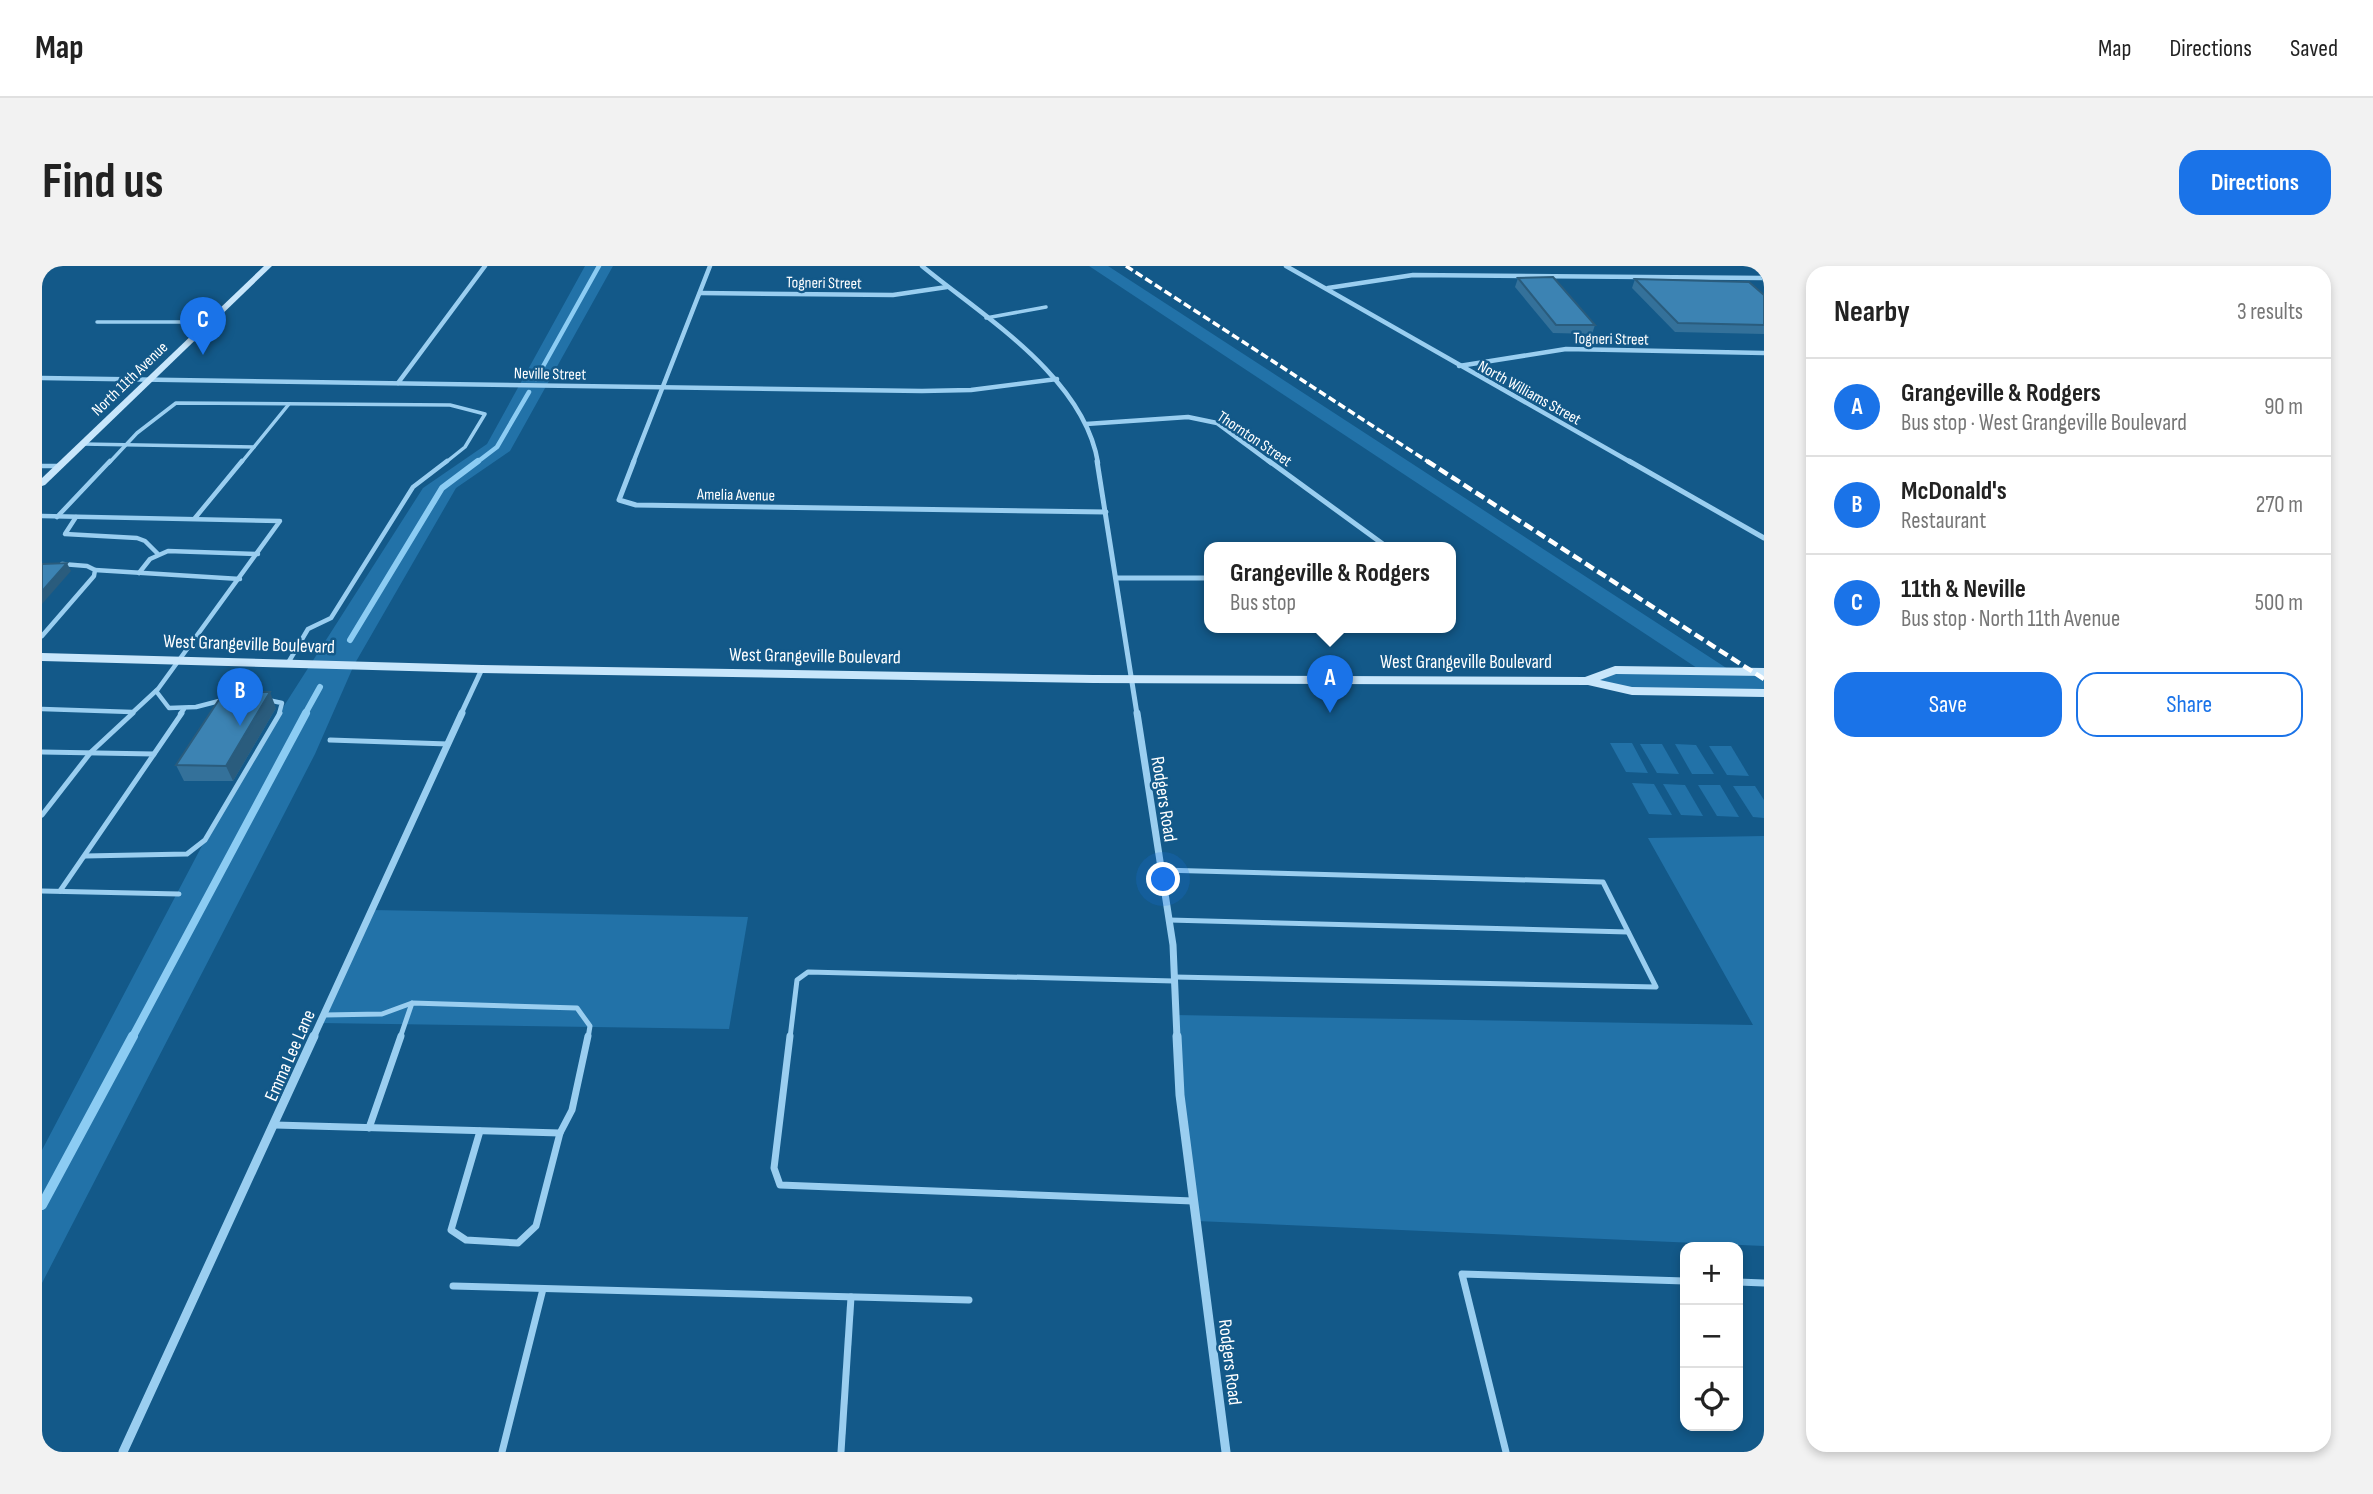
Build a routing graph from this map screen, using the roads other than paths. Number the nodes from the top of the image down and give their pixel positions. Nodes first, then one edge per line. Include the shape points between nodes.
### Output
1 (268, 266) edge
2 (485, 266) edge
3 (710, 266) edge
4 (922, 266) edge
5 (1286, 266) edge
6 (1764, 278) edge
7 (947, 287) junction
8 (1328, 289) junction
9 (700, 293) junction
10 (1046, 307) dead end
11 (986, 318) junction
12 (97, 322) dead end
13 (209, 322) junction
14 (1764, 353) edge
15 (1458, 366) junction
16 (42, 378) edge
17 (149, 379) junction
18 (1057, 379) junction
19 (398, 383) junction
20 (664, 387) junction
21 (289, 404) junction
22 (1086, 425) junction
23 (82, 444) junction
24 (126, 444) junction
25 (254, 447) junction
26 (42, 466) edge
27 (60, 466) junction
28 (42, 483) edge
29 (1106, 512) junction
30 (42, 516) edge
31 (57, 517) junction
32 (76, 517) junction
33 (195, 518) junction
34 (1764, 538) edge
35 (1380, 542) edge
36 (158, 554) junction
37 (258, 554) junction
38 (52, 564) edge
39 (95, 570) junction
40 (139, 573) junction
41 (1116, 578) junction
42 (1204, 578) edge
43 (240, 579) junction
44 (42, 636) edge
45 (42, 657) edge
46 (179, 660) junction
47 (288, 663) junction
48 (482, 669) junction
49 (1764, 671) edge
50 (1130, 680) junction
51 (1588, 681) junction
52 (156, 691) junction
53 (1764, 692) edge
54 (228, 699) edge
55 (258, 699) edge
56 (42, 709) edge
57 (184, 709) junction
58 (132, 712) junction
59 (330, 740) dead end
60 (448, 744) junction
61 (42, 752) edge
62 (91, 752) junction
63 (154, 754) junction
64 (42, 815) edge
65 (85, 856) junction
66 (1161, 870) junction
67 (42, 891) edge
68 (60, 891) junction
69 (179, 894) dead end
70 (1169, 920) junction
71 (1628, 932) junction
72 (1174, 979) junction
73 (411, 1003) junction
74 (324, 1015) junction
75 (275, 1125) junction
76 (369, 1128) junction
77 (480, 1131) junction
78 (560, 1133) junction
79 (1194, 1201) junction
80 (1680, 1281) edge
81 (1743, 1282) edge
82 (1764, 1283) edge
83 (453, 1286) dead end
84 (542, 1289) junction
85 (852, 1297) junction
86 (969, 1300) dead end
87 (123, 1452) edge
88 (502, 1452) edge
89 (841, 1452) edge
90 (1226, 1452) edge
91 (1506, 1452) edge

1 - 13 main road, North 11th Avenue
2 - 19 street
3 - 9 street, Amelia Avenue
4 - 7 street, Rodgers Road
5 - 8 street, North Williams Street
6 - 8 street via 1413,275
7 - 9 street, Togneri Street via 893,295
7 - 11 street, Rodgers Road
8 - 15 street, North Williams Street
9 - 20 street, Amelia Avenue
10 - 11 lane
11 - 18 street, Rodgers Road
12 - 13 lane
13 - 17 main road, North 11th Avenue
14 - 15 street, Togneri Street via 1566,349
15 - 34 street, North Williams Street
16 - 17 street, Neville Street
17 - 19 street, Neville Street
17 - 23 main road, North 11th Avenue
18 - 20 street, Neville Street via 971,390
18 - 22 street, Rodgers Road
19 - 20 street, Neville Street
20 - 29 street, Amelia Avenue via 619,495 624,503
21 - 24 lane via 176,403
21 - 25 lane
21 - 47 lane via 450,405 485,414 473,439 413,487 331,618 308,629
22 - 29 street, Rodgers Road via 1095,445
22 - 35 street, Thornton Street via 1188,417 1217,423
23 - 24 lane
23 - 27 main road, North 11th Avenue
24 - 25 lane
24 - 31 lane
25 - 33 lane
26 - 27 lane
27 - 28 main road, North 11th Avenue
29 - 41 street, Rodgers Road
30 - 31 lane
31 - 32 lane
32 - 33 lane
32 - 36 lane via 65,534 136,538
33 - 37 lane via 279,519 279,526
36 - 37 lane via 183,550
36 - 40 lane
37 - 43 lane
38 - 39 lane
39 - 40 lane
39 - 44 lane
40 - 43 lane
41 - 42 street
41 - 50 street, Rodgers Road
43 - 46 lane
45 - 46 main road, West Grangeville Boulevard
46 - 47 main road, West Grangeville Boulevard
46 - 52 lane
47 - 48 main road, West Grangeville Boulevard
48 - 50 main road, West Grangeville Boulevard
48 - 60 street, Emma Lee Lane
49 - 51 main road, West Grangeville Boulevard via 1615,670
50 - 51 main road, West Grangeville Boulevard
50 - 66 street, Rodgers Road
51 - 53 main road, West Grangeville Boulevard via 1632,691
52 - 57 lane via 170,708
52 - 58 lane
54 - 57 lane
55 - 65 lane via 282,703 282,709 196,849 172,856
56 - 58 lane
57 - 63 lane
58 - 62 lane
59 - 60 lane
60 - 74 street, Emma Lee Lane
61 - 62 lane
62 - 63 lane
62 - 64 lane
63 - 65 lane
65 - 68 lane
66 - 70 street, Rodgers Road
66 - 71 lane via 1604,882
67 - 68 lane
68 - 69 lane
70 - 71 lane
70 - 72 street, Rodgers Road
71 - 72 lane via 1656,987
72 - 79 street, Rodgers Road via 1180,1095
72 - 79 lane via 808,972 797,980 774,1168 780,1185
73 - 74 lane via 382,1014
73 - 76 lane
73 - 78 lane via 577,1008 590,1026 572,1110
74 - 75 street, Emma Lee Lane
75 - 76 lane
75 - 87 street, Emma Lee Lane
76 - 77 lane
77 - 78 lane
77 - 78 lane via 451,1230 466,1240 518,1243 536,1226
79 - 90 street, Rodgers Road
80 - 91 lane via 1462,1274
81 - 82 lane
83 - 84 lane
84 - 85 lane
84 - 88 lane
85 - 86 lane
85 - 89 lane

